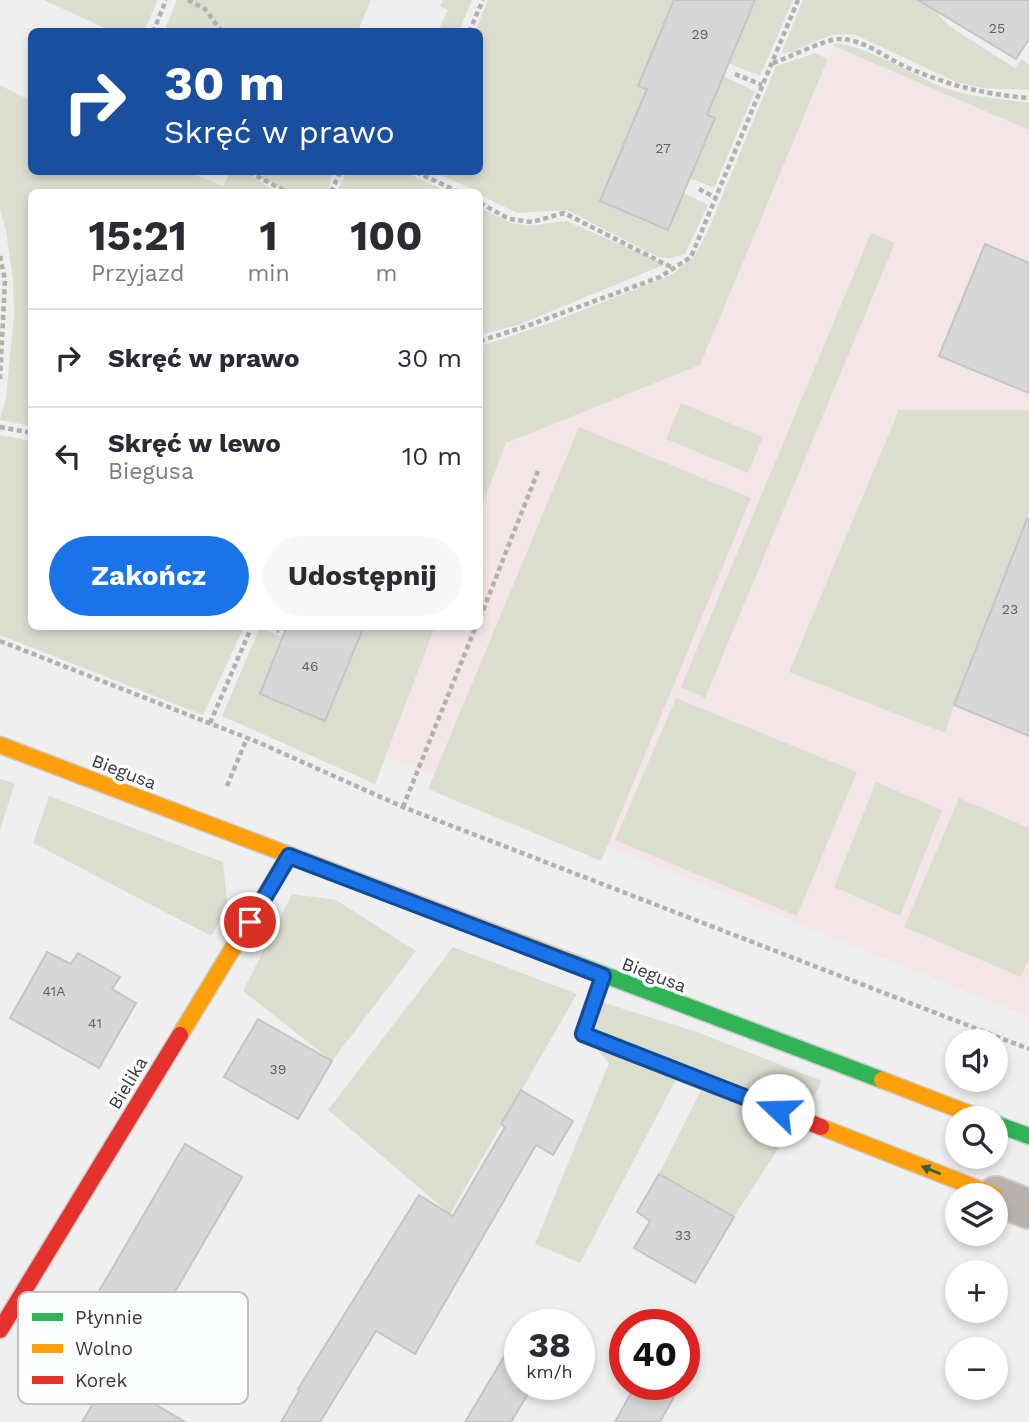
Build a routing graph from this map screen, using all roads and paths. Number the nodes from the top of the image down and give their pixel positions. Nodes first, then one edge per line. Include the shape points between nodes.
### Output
1 (166, 0) edge
2 (188, 0) edge
3 (483, 0) edge
4 (798, 0) edge
5 (155, 28) edge
6 (219, 28) edge
7 (471, 28) edge
8 (772, 63) junction
9 (735, 74) dead end
10 (762, 85) junction
11 (1029, 98) edge
12 (255, 175) edge
13 (422, 175) edge
14 (281, 189) edge
15 (453, 189) edge
16 (699, 189) dead end
17 (716, 198) junction
18 (483, 205) edge
19 (0, 256) edge
20 (674, 268) junction
21 (483, 340) edge
22 (0, 379) edge
23 (0, 427) edge
24 (28, 432) edge
25 (538, 471) dead end
26 (483, 610) edge
27 (250, 630) edge
28 (474, 630) edge
29 (0, 641) edge
30 (210, 723) junction
31 (247, 738) junction
32 (0, 745) edge
33 (226, 789) dead end
34 (403, 807) junction
35 (289, 856) junction
36 (603, 976) junction
37 (1029, 1049) edge
38 (949, 1106) edge
39 (1008, 1128) edge
40 (1029, 1136) edge
41 (962, 1183) edge
42 (1008, 1201) edge
43 (1029, 1209) edge
44 (23, 1292) edge
45 (18, 1300) edge
46 (0, 1330) edge

1 - 5 path
2 - 6 path via 205,9
3 - 7 path
4 - 8 path
8 - 10 path
8 - 11 path via 840,39 868,46 902,65 973,92
9 - 10 path
10 - 17 path
12 - 14 path
13 - 15 path
16 - 17 path
17 - 20 path via 691,257
18 - 20 path via 509,219 532,222 564,213
19 - 22 path via 5,280
20 - 21 path
23 - 24 path
25 - 26 path
27 - 30 path
28 - 34 path
29 - 30 path
30 - 31 path
31 - 33 path
31 - 34 path
32 - 35 street, Biegusa
34 - 37 path
35 - 36 street, Biegusa
35 - 44 street, Bielika
36 - 38 street, Biegusa
41 -> 36 street via 583,1034
39 - 40 street
42 - 43 street
45 - 46 street, Bielika

